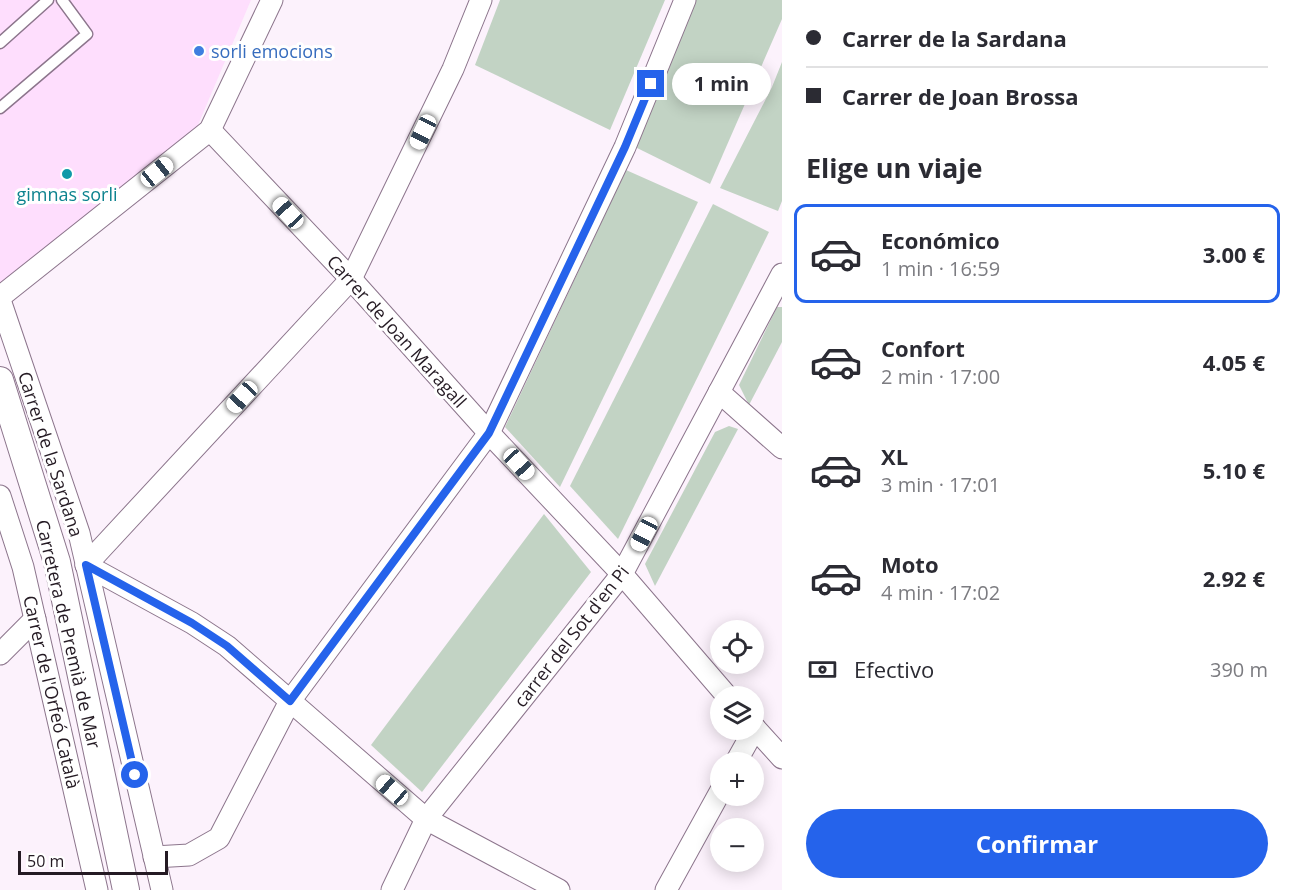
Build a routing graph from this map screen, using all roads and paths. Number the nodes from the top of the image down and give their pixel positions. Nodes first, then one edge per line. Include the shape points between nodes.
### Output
1 (48, 0) edge
2 (62, 0) edge
3 (272, 0) edge
4 (481, 0) edge
5 (685, 0) edge
6 (0, 43) edge
7 (0, 108) edge
8 (210, 130) junction
9 (782, 274) edge
10 (351, 279) junction
11 (0, 299) edge
12 (0, 380) edge
13 (719, 392) junction
14 (489, 433) junction
15 (782, 448) edge
16 (0, 496) edge
17 (86, 565) junction
18 (622, 574) junction
19 (35, 619) junction
20 (0, 654) edge
21 (718, 686) edge
22 (290, 701) junction
23 (764, 738) edge
24 (782, 758) edge
25 (712, 806) edge
26 (426, 819) junction
27 (154, 857) junction
28 (97, 890) edge
29 (126, 890) edge
30 (162, 890) edge
31 (392, 890) edge
32 (559, 890) edge
33 (666, 890) edge

1 - 6 lane
2 - 7 lane via 87,34
3 - 8 street
4 - 10 street via 453,69
5 - 14 street via 625,147
8 - 10 street, Carrer de Joan Maragall
8 - 11 street
9 - 13 street, carrer del Sot d'en Pi
10 - 14 street, Carrer de Joan Maragall
10 - 17 street
11 - 17 street, Carrer de la Sardana via 79,533
12 - 29 street, Carretera de Premià de Mar via 57,562
13 - 15 street
13 - 18 street, carrer del Sot d'en Pi
14 - 18 street, Carrer de Joan Maragall
14 - 22 street
16 - 19 street, Carrer de l'Orfeó Català
17 - 22 street via 227,646
17 - 27 street, Carrer de la Sardana
18 - 21 street, Carrer de Joan Maragall
18 - 26 street, carrer del Sot d'en Pi
19 - 20 street
19 - 28 street, Carrer de l'Orfeó Català
22 - 26 street
22 - 27 street via 219,838 189,855
23 - 24 street
25 - 33 street
26 - 31 street, carrer del Sot d'en Pi
26 - 32 street
27 - 30 street, Carrer de la Sardana

